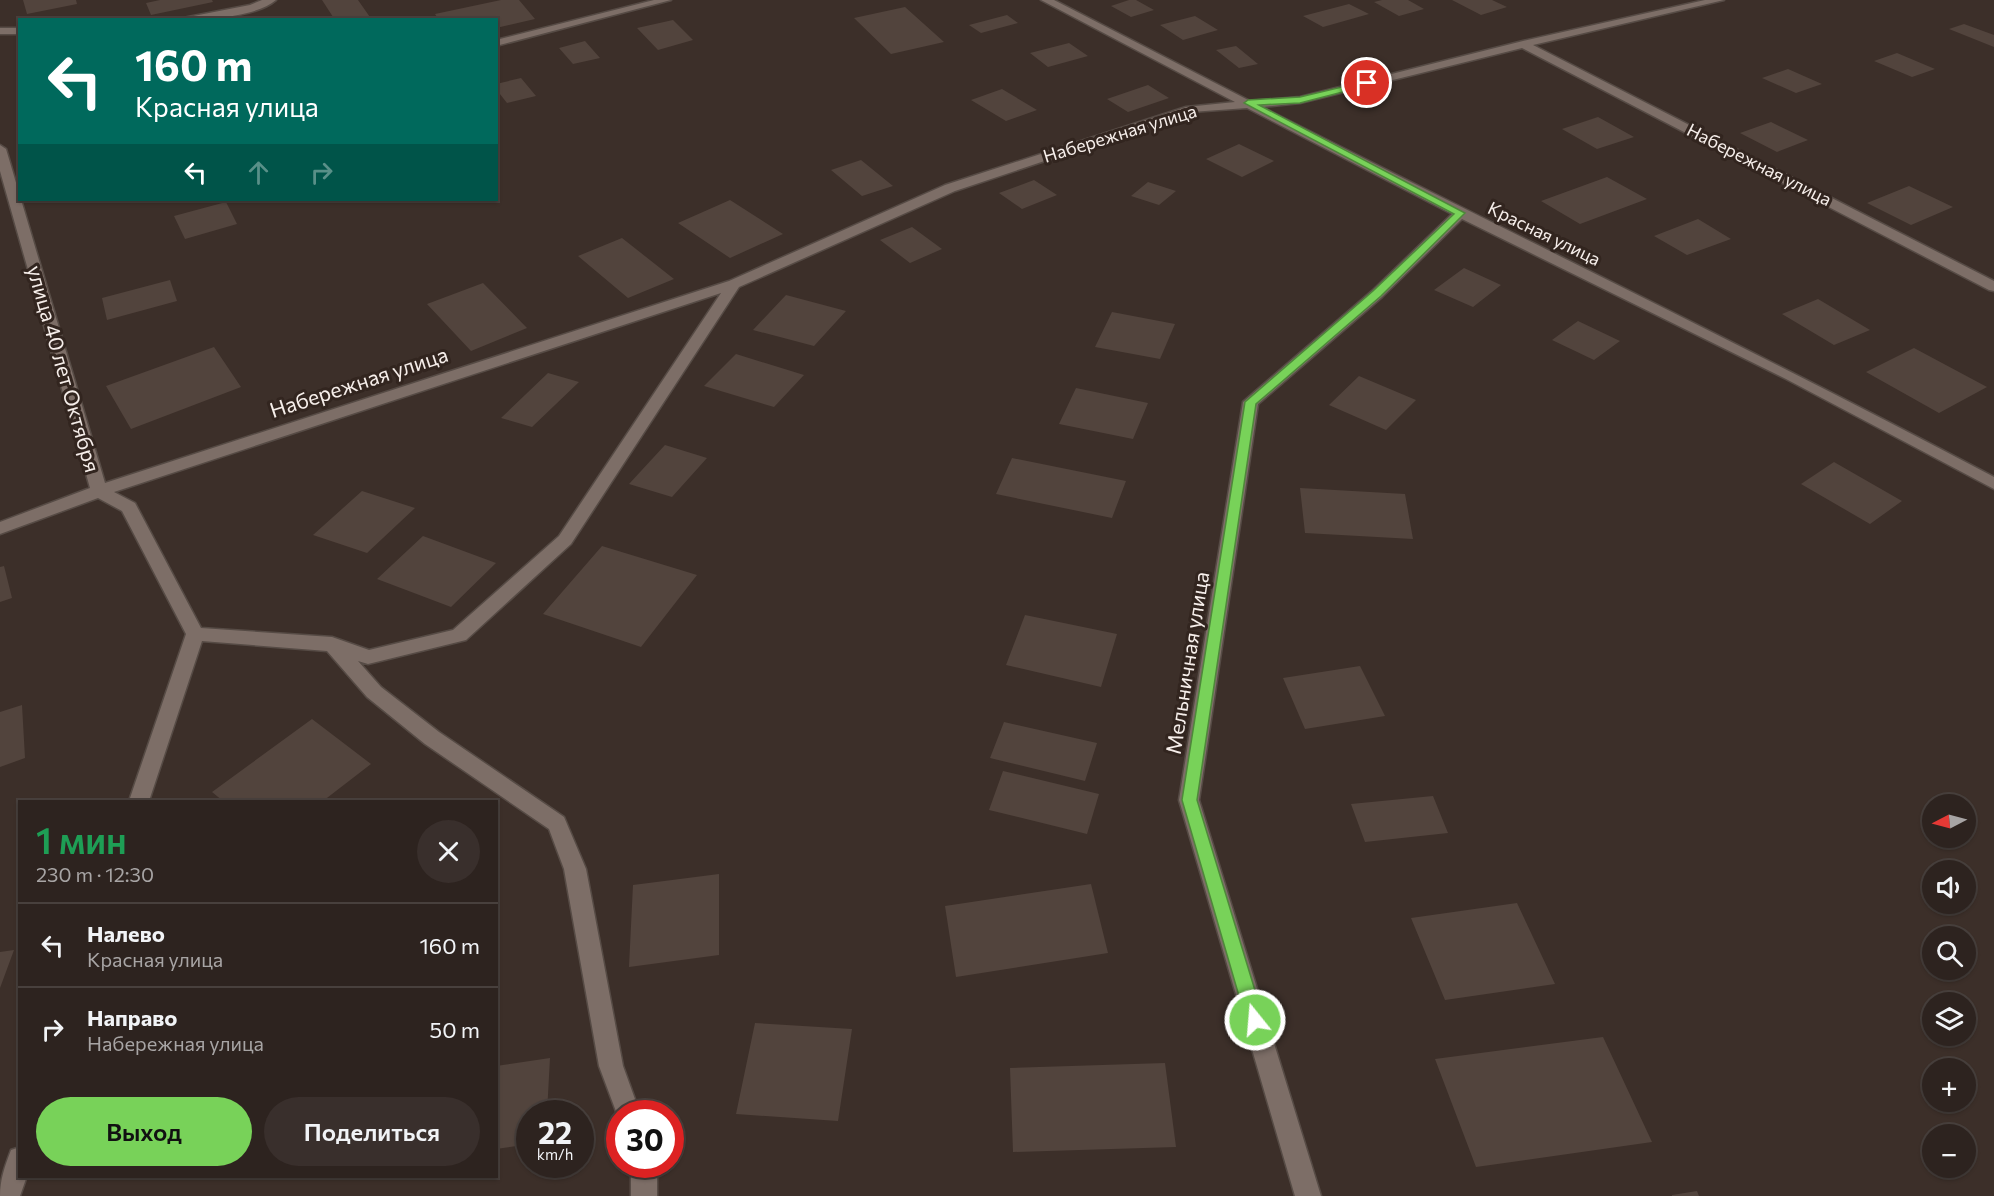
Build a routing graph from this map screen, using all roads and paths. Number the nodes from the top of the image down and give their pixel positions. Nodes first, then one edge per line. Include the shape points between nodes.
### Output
1 (271, 0) edge
2 (666, 0) edge
3 (1046, 0) edge
4 (1719, 0) edge
5 (190, 18) edge
6 (18, 30) edge
7 (0, 31) edge
8 (498, 42) edge
9 (1523, 44) junction
10 (1248, 103) junction
11 (0, 149) edge
12 (8, 168) edge
13 (1460, 213) junction
14 (734, 285) junction
15 (1994, 287) edge
16 (1994, 484) edge
17 (99, 491) junction
18 (0, 528) edge
19 (195, 634) junction
20 (332, 644) junction
21 (139, 800) edge
22 (623, 1100) edge
23 (18, 1165) edge
24 (644, 1178) edge
25 (7, 1196) edge
26 (645, 1196) edge
27 (1308, 1196) edge

1 - 5 street via 253,8
2 - 8 street
3 - 10 street, Красная улица
4 - 9 street, Набережная улица
6 - 7 street
9 - 10 street, Набережная улица via 1300,100
9 - 15 street, Набережная улица
10 - 13 street, Красная улица
10 - 14 street, Набережная улица via 1190,109 951,188
11 - 12 street, улица 40 лет Октября
12 - 17 street, улица 40 лет Октября
13 - 16 street, Красная улица via 1791,376
13 - 27 street, Мельничная улица via 1377,294 1251,402 1189,800
14 - 17 street, Набережная улица
14 - 20 street via 565,540 459,635 368,657
17 - 18 street, Набережная улица
17 - 19 street, улица 40 лет Октября via 129,507
19 - 20 street
19 - 21 street
20 - 22 street via 382,698 432,738 556,823 575,869 611,1066
23 - 25 street
24 - 26 street

